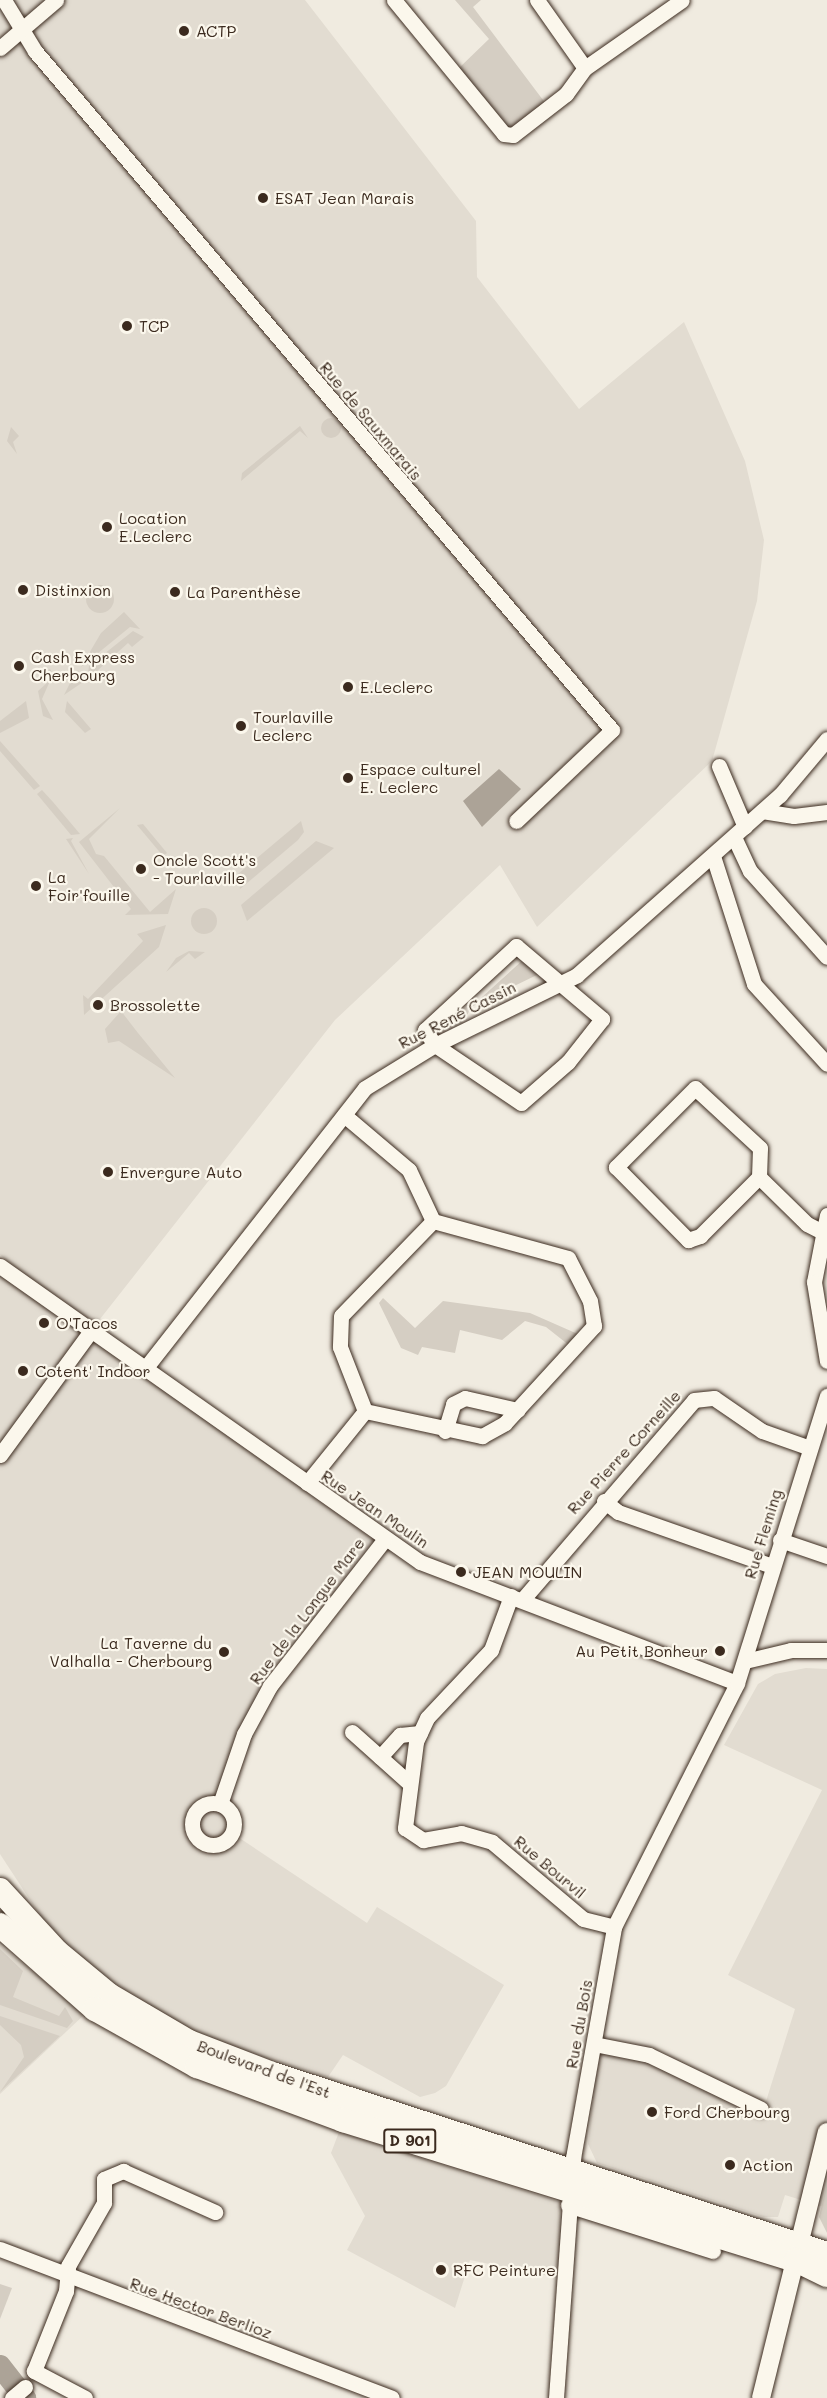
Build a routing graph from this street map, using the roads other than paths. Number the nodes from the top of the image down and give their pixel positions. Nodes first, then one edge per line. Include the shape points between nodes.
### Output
1 (4, 0) edge
2 (56, 0) edge
3 (394, 0) edge
4 (537, 0) edge
5 (682, 0) edge
6 (21, 30) junction
7 (0, 48) edge
8 (585, 68) junction
9 (827, 739) edge
10 (719, 766) dead end
11 (762, 811) junction
12 (827, 812) edge
13 (516, 821) dead end
14 (739, 832) junction
15 (712, 856) junction
16 (743, 862) junction
17 (721, 879) junction
18 (827, 957) edge
19 (563, 983) junction
20 (435, 1045) junction
21 (827, 1064) edge
22 (344, 1114) junction
23 (759, 1177) junction
24 (827, 1215) edge
25 (433, 1221) junction
26 (825, 1233) edge
27 (0, 1256) edge
28 (0, 1266) edge
29 (89, 1333) junction
30 (827, 1361) edge
31 (147, 1366) junction
32 (827, 1396) edge
33 (518, 1410) junction
34 (364, 1411) junction
35 (445, 1431) junction
36 (810, 1448) junction
37 (0, 1455) edge
38 (307, 1483) junction
39 (604, 1501) junction
40 (384, 1540) junction
41 (780, 1540) junction
42 (827, 1556) edge
43 (772, 1566) junction
44 (517, 1597) junction
45 (827, 1650) edge
46 (745, 1661) junction
47 (737, 1683) junction
48 (352, 1732) dead end
49 (420, 1733) junction
50 (380, 1757) junction
51 (409, 1783) junction
52 (220, 1804) dead end
53 (0, 1890) edge
54 (0, 1924) edge
55 (614, 1927) junction
56 (594, 2044) junction
57 (761, 2109) dead end
58 (827, 2132) edge
59 (570, 2188) junction
60 (214, 2212) dead end
61 (0, 2249) edge
62 (714, 2252) dead end
63 (799, 2252) junction
64 (827, 2254) edge
65 (827, 2263) edge
66 (827, 2276) edge
67 (69, 2278) junction
68 (85, 2398) edge
69 (392, 2398) edge
70 (556, 2398) edge
71 (761, 2398) edge

1 - 6 street
2 - 6 street
3 - 8 street via 504,134 513,135 566,94
4 - 8 street
5 - 8 street
6 - 7 street
6 - 13 street, Rue de Sauxmarais via 612,730
9 - 11 street, Rue René Cassin
10 - 14 street
11 - 12 street via 794,816
11 - 14 street, Rue René Cassin
14 - 15 street, Rue René Cassin
14 - 16 street
15 - 17 street
15 - 19 street, Rue René Cassin via 605,953
16 - 17 street
16 - 18 street
17 - 21 street via 754,984
19 - 20 street, Rue René Cassin
19 - 20 street via 516,946 427,1023 426,1035
19 - 20 street via 603,1019 529,1099 512,1101
20 - 22 street, Rue René Cassin via 383,1073
22 - 25 street via 409,1170
22 - 31 street, Rue René Cassin
23 - 23 street via 700,1236 688,1240 616,1167 695,1088 760,1148
23 - 26 street
24 - 26 street
25 - 33 street via 550,1250 568,1258 578,1270 594,1326
25 - 34 street via 341,1316 340,1347
26 - 30 street via 814,1282
27 - 29 street, Rue Jean Moulin
28 - 29 street, Rue Jean Moulin
29 - 31 street, Rue Jean Moulin
29 - 37 street
31 - 38 street, Rue Jean Moulin
32 - 36 street, Rue Fleming
33 - 35 street via 482,1436
33 - 35 street via 465,1398 453,1404
34 - 35 street
34 - 38 street
36 - 39 street, Rue Pierre Corneille via 762,1431 714,1398 700,1398 687,1406
36 - 41 street, Rue Fleming
38 - 40 street, Rue Jean Moulin
39 - 43 street via 618,1512
39 - 44 street, Rue Pierre Corneille
40 - 44 street, Rue Jean Moulin via 438,1571
40 - 52 street, Rue de la Longue Mare via 270,1686 244,1734
41 - 42 street
41 - 43 street, Rue Fleming
43 - 46 street, Rue Fleming
44 - 47 street, Rue Jean Moulin
44 - 49 street, Rue Bourvil via 491,1650 427,1718
45 - 46 street via 791,1650
46 - 47 street, Rue Fleming
47 - 55 street, Rue du Bois
48 - 50 street
49 - 50 street via 400,1735
49 - 51 street, Rue Bourvil
50 - 51 street
51 - 55 street, Rue Bourvil via 405,1828 413,1836 423,1840 461,1833 492,1842 583,1918
53 - 59 main road, Boulevard de l'Est / D 901 via 57,1952 109,1995 189,2043
54 - 59 main road, Boulevard de l'Est / D 901 via 95,2009 147,2042 251,2089
55 - 56 street, Rue du Bois
56 - 57 street via 649,2055
56 - 59 street, Rue du Bois
58 - 63 street
59 - 62 street
59 - 63 main road, D 901
59 - 63 main road, D 901 via 678,2223 696,2222
59 - 70 street, Rue du Bois
60 - 67 street via 123,2171 104,2178 104,2202 68,2266
61 - 67 street, Rue Hector Berlioz
63 - 64 main road, D 901
63 - 65 main road, D 901
63 - 66 main road, D 901
63 - 71 street
67 - 68 street via 34,2371
67 - 69 street, Rue Hector Berlioz

